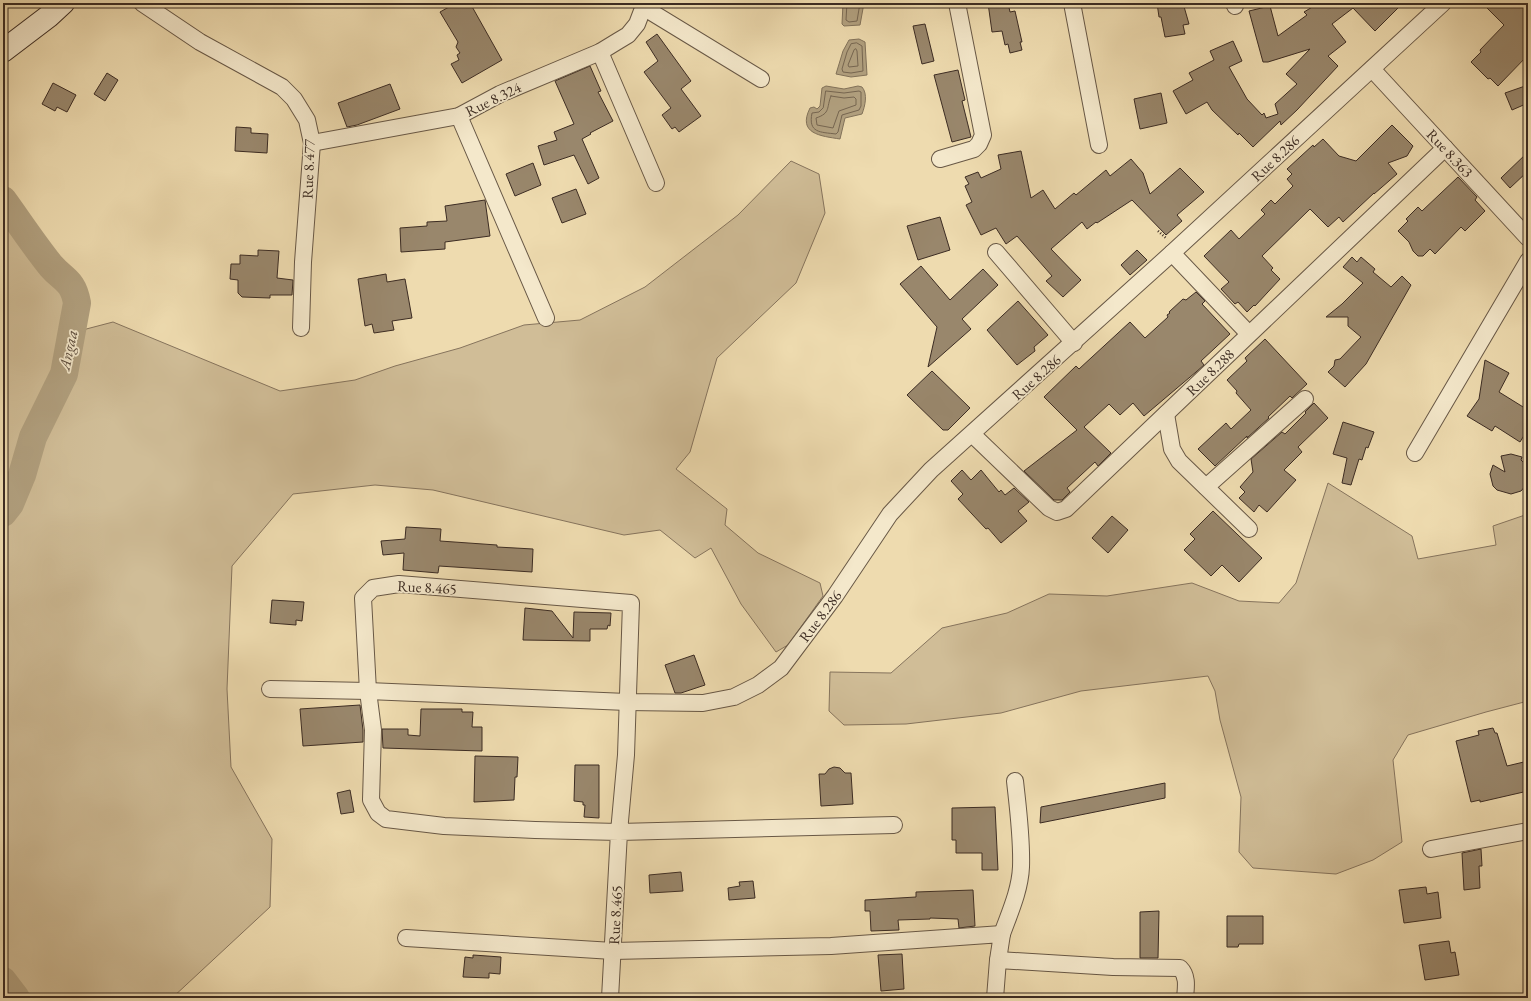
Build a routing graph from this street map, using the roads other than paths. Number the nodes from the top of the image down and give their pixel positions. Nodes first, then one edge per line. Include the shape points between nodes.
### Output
1 (63, 3) edge
2 (142, 3) edge
3 (957, 3) edge
4 (1072, 3) edge
5 (1443, 3) edge
6 (644, 5) edge
7 (3, 51) edge
8 (600, 52) junction
9 (1372, 69) junction
10 (761, 79) dead end
11 (459, 116) junction
12 (312, 142) junction
13 (1099, 145) dead end
14 (1445, 148) junction
15 (940, 159) dead end
16 (656, 183) dead end
17 (1528, 238) edge
18 (996, 252) dead end
19 (1172, 253) junction
20 (1528, 261) edge
21 (546, 318) dead end
22 (302, 328) dead end
23 (1249, 334) junction
24 (1074, 342) junction
25 (1305, 399) dead end
26 (1166, 414) junction
27 (972, 434) junction
28 (1415, 453) dead end
29 (1206, 487) junction
30 (1249, 529) dead end
31 (270, 689) dead end
32 (368, 691) junction
33 (627, 702) junction
34 (1015, 781) dead end
35 (894, 825) dead end
36 (1528, 831) edge
37 (619, 832) junction
38 (1431, 849) dead end
39 (1002, 934) junction
40 (406, 938) dead end
41 (613, 951) junction
42 (998, 960) junction
43 (610, 998) edge
44 (995, 998) edge
45 (1185, 998) edge

1 - 7 street
2 - 12 street, Rue 8.477 via 200,42 282,87 294,99 307,120
3 - 15 street via 983,135 974,149
4 - 13 street
5 - 9 street, Rue 8.286
6 - 8 street, Rue 8.324 via 637,24 628,35
6 - 10 street
8 - 11 street, Rue 8.324 via 500,94
8 - 16 street
9 - 14 street, Rue 8.363
9 - 19 street, Rue 8.286
11 - 12 street, Rue 8.324
11 - 21 street
12 - 22 street, Rue 8.477 via 303,262
14 - 17 street, Rue 8.363
14 - 23 street, Rue 8.288
18 - 24 street
19 - 23 street
19 - 24 street, Rue 8.286
20 - 28 street
23 - 26 street, Rue 8.288
24 - 27 street, Rue 8.286
25 - 29 street
26 - 27 street, Rue 8.288 via 1066,509 1057,512 1049,508
26 - 29 street via 1172,449 1179,461
27 - 33 street, Rue 8.286 via 931,470 890,514 836,596 781,668 758,685 734,697 704,703
29 - 30 street
31 - 32 street, Rue 8.286
32 - 33 street, Rue 8.286
32 - 33 street, Rue 8.465 via 363,598 373,588 399,584 631,604
32 - 37 street, Rue 8.465 via 373,730 371,800 386,819 444,826
33 - 37 street, Rue 8.465 via 626,755
34 - 39 street via 1021,868 1015,897
35 - 37 street
36 - 38 street
37 - 41 street, Rue 8.465
39 - 41 street via 831,946
39 - 42 street
40 - 41 street
41 - 43 street, Rue 8.465
42 - 44 street
42 - 45 street via 1113,968 1180,968 1185,972

